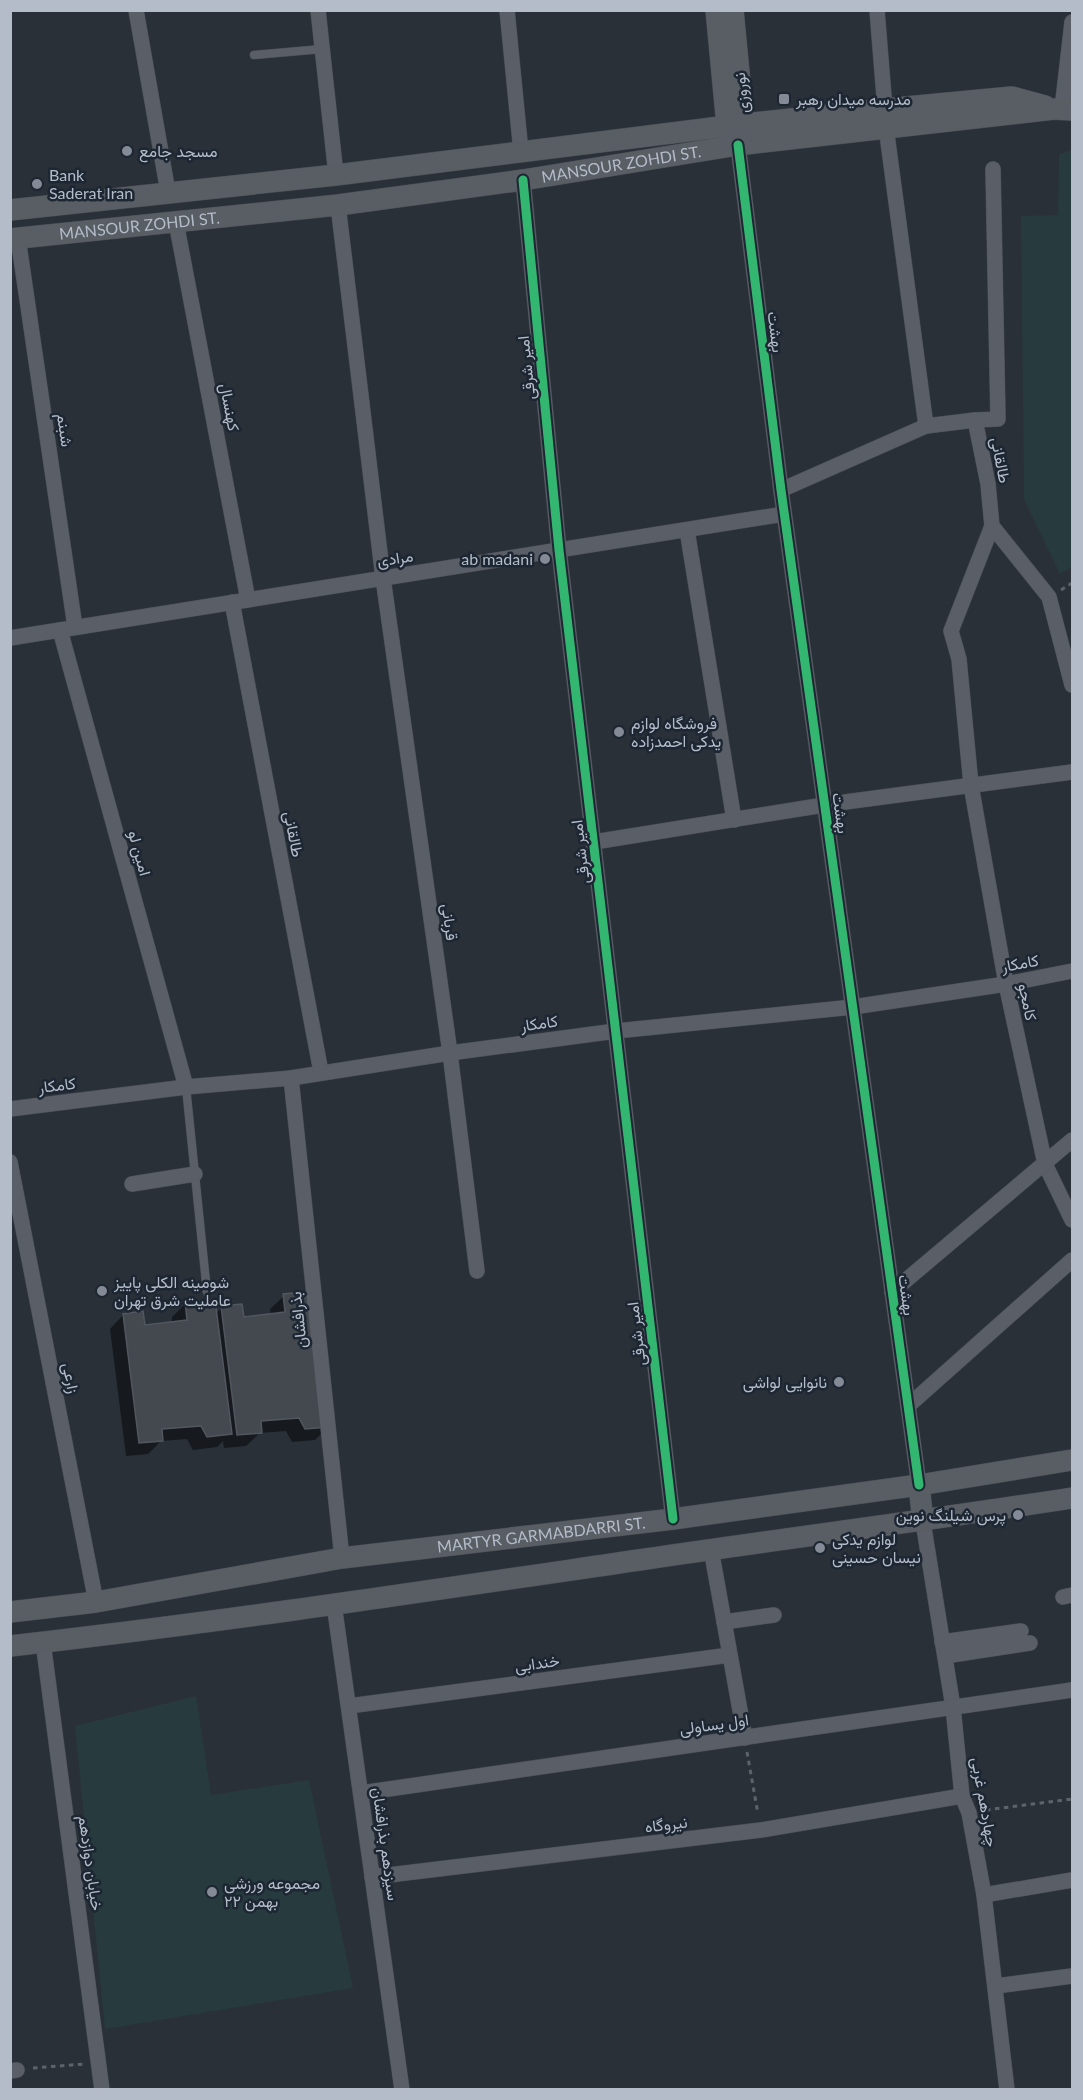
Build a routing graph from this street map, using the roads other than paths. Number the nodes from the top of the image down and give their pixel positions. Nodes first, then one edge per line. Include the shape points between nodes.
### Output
1 (136, 10) edge
2 (318, 10) edge
3 (507, 10) edge
4 (716, 10) edge
5 (733, 10) edge
6 (877, 10) edge
7 (1072, 22) edge
8 (1072, 31) edge
9 (322, 49) junction
10 (254, 55) dead end
11 (1063, 109) edge
12 (886, 118) junction
13 (735, 125) junction
14 (738, 145) junction
15 (521, 152) junction
16 (993, 169) dead end
17 (336, 174) junction
18 (523, 180) junction
19 (168, 192) junction
20 (11, 205) edge
21 (338, 205) junction
22 (176, 222) junction
23 (14, 238) edge
24 (975, 420) junction
25 (926, 426) junction
26 (781, 490) junction
27 (784, 514) junction
28 (992, 526) junction
29 (687, 530) junction
30 (559, 550) junction
31 (383, 578) junction
32 (248, 600) junction
33 (232, 602) junction
34 (75, 627) junction
35 (60, 630) junction
36 (10, 638) edge
37 (1072, 685) edge
38 (1072, 772) edge
39 (971, 784) junction
40 (845, 802) dead end
41 (824, 804) junction
42 (734, 820) junction
43 (594, 842) junction
44 (1072, 971) edge
45 (1006, 984) junction
46 (853, 1007) junction
47 (616, 1031) junction
48 (450, 1053) junction
49 (321, 1072) junction
50 (291, 1077) junction
51 (186, 1087) junction
52 (10, 1109) edge
53 (1072, 1140) edge
54 (10, 1162) edge
55 (1045, 1164) junction
56 (195, 1174) junction
57 (132, 1184) dead end
58 (1072, 1220) edge
59 (1072, 1260) edge
60 (477, 1271) dead end
61 (207, 1292) dead end
62 (892, 1292) junction
63 (908, 1406) junction
64 (1072, 1460) edge
65 (919, 1485) junction
66 (1072, 1498) edge
67 (673, 1519) junction
68 (923, 1522) junction
69 (711, 1550) junction
70 (342, 1558) junction
71 (96, 1602) junction
72 (334, 1604) junction
73 (10, 1612) edge
74 (774, 1615) dead end
75 (724, 1622) junction
76 (1026, 1637) dead end
77 (43, 1642) junction
78 (10, 1646) edge
79 (943, 1649) junction
80 (730, 1654) junction
81 (1072, 1690) edge
82 (348, 1706) junction
83 (953, 1707) junction
84 (745, 1738) junction
85 (361, 1793) junction
86 (962, 1796) junction
87 (372, 1877) junction
88 (1072, 1880) edge
89 (984, 1895) junction
90 (1072, 1976) edge
91 (996, 1986) junction
92 (102, 2090) edge
93 (402, 2090) edge
94 (1007, 2090) edge

1 - 19 street
2 - 9 street
3 - 15 street
4 - 13 main road, نوروزی
5 - 13 main road, نوروزی
6 - 12 street
7 - 8 street
8 - 11 street
9 - 10 lane
9 - 17 street
11 - 12 main road, MANSOUR ZOHDI ST.
12 - 13 main road, MANSOUR ZOHDI ST.
12 - 14 main road, MANSOUR ZOHDI ST.
12 - 25 street
13 - 14 main road, نوروزی
13 - 15 main road, MANSOUR ZOHDI ST.
14 - 18 main road, MANSOUR ZOHDI ST.
14 - 26 street, بهشت
15 - 17 main road, MANSOUR ZOHDI ST.
15 - 18 main road
16 - 24 street, طالقانی via 998,419
17 - 19 main road, MANSOUR ZOHDI ST.
18 - 21 main road, MANSOUR ZOHDI ST.
18 - 30 street, امیر شرقی
19 - 20 main road, MANSOUR ZOHDI ST.
20 - 23 main road
21 - 22 main road, MANSOUR ZOHDI ST.
21 - 31 street, قربانی
22 - 23 main road, MANSOUR ZOHDI ST.
22 - 32 street, کهنسال
23 - 34 street, شبنم
24 - 25 street
24 - 28 street, طالقانی
25 - 26 street
26 - 27 street, بهشت
27 - 29 street, مرادی
27 - 41 street, بهشت
28 - 37 street via 1049,597
28 - 39 street, کامجو via 951,631 959,659
29 - 30 street, مرادی
29 - 42 street
30 - 31 street, مرادی
30 - 43 street, امیر شرقی
31 - 32 street, مرادی
31 - 48 street, قربانی
32 - 33 street, مرادی
33 - 34 street, مرادی
33 - 49 street, طالقانی
34 - 35 street, مرادی
35 - 36 street, مرادی
35 - 51 street, امین لو
38 - 39 street
39 - 40 street
39 - 45 street, کامجو
41 - 42 street
41 - 46 street, بهشت
42 - 43 street
43 - 47 street, امیر شرقی
44 - 45 street, کامکار
45 - 46 street, کامکار
45 - 55 street, کامجو
46 - 47 street, کامکار
46 - 62 street, بهشت
47 - 48 street, کامکار
47 - 67 street, امیر شرقی
48 - 49 street, کامکار
48 - 60 street, قربانی
49 - 50 street, کامکار
50 - 51 street, کامکار
50 - 70 street, بذرافشان
51 - 52 street, کامکار
51 - 56 lane
53 - 55 street
54 - 71 street, زارعی
55 - 58 street, کامجو
55 - 62 street
56 - 57 street
56 - 61 lane
59 - 63 street
62 - 63 street, بهشت
63 - 65 street, بهشت
64 - 65 main road, MARTYR GARMABDARRI ST.
65 - 67 main road, MARTYR GARMABDARRI ST.
65 - 68 main road
66 - 68 main road
67 - 70 main road, MARTYR GARMABDARRI ST.
68 - 69 main road
68 - 79 street, چهاردهم غربی
69 - 72 main road
69 - 75 street
70 - 71 main road, MARTYR GARMABDARRI ST.
71 - 73 main road, MARTYR GARMABDARRI ST.
72 - 77 main road
72 - 82 street, سیزدهم بذرافشان
74 - 75 street
75 - 80 street
76 - 79 street
77 - 78 main road
77 - 92 street, خیابان دوازدهم
79 - 83 street, چهاردهم غربی
80 - 82 street, خندابی
80 - 84 street
81 - 83 street, اول یساولی
82 - 85 street, سیزدهم بذرافشان
83 - 84 street, اول یساولی
83 - 86 street, چهاردهم غربی
84 - 85 street, اول یساولی
85 - 87 street, سیزدهم بذرافشان
86 - 87 street, نیروگاه via 761,1830
86 - 89 street, چهاردهم غربی via 969,1812
87 - 93 street, سیزدهم بذرافشان
88 - 89 street
89 - 91 street, چهاردهم غربی
90 - 91 street
91 - 94 street, چهاردهم غربی

